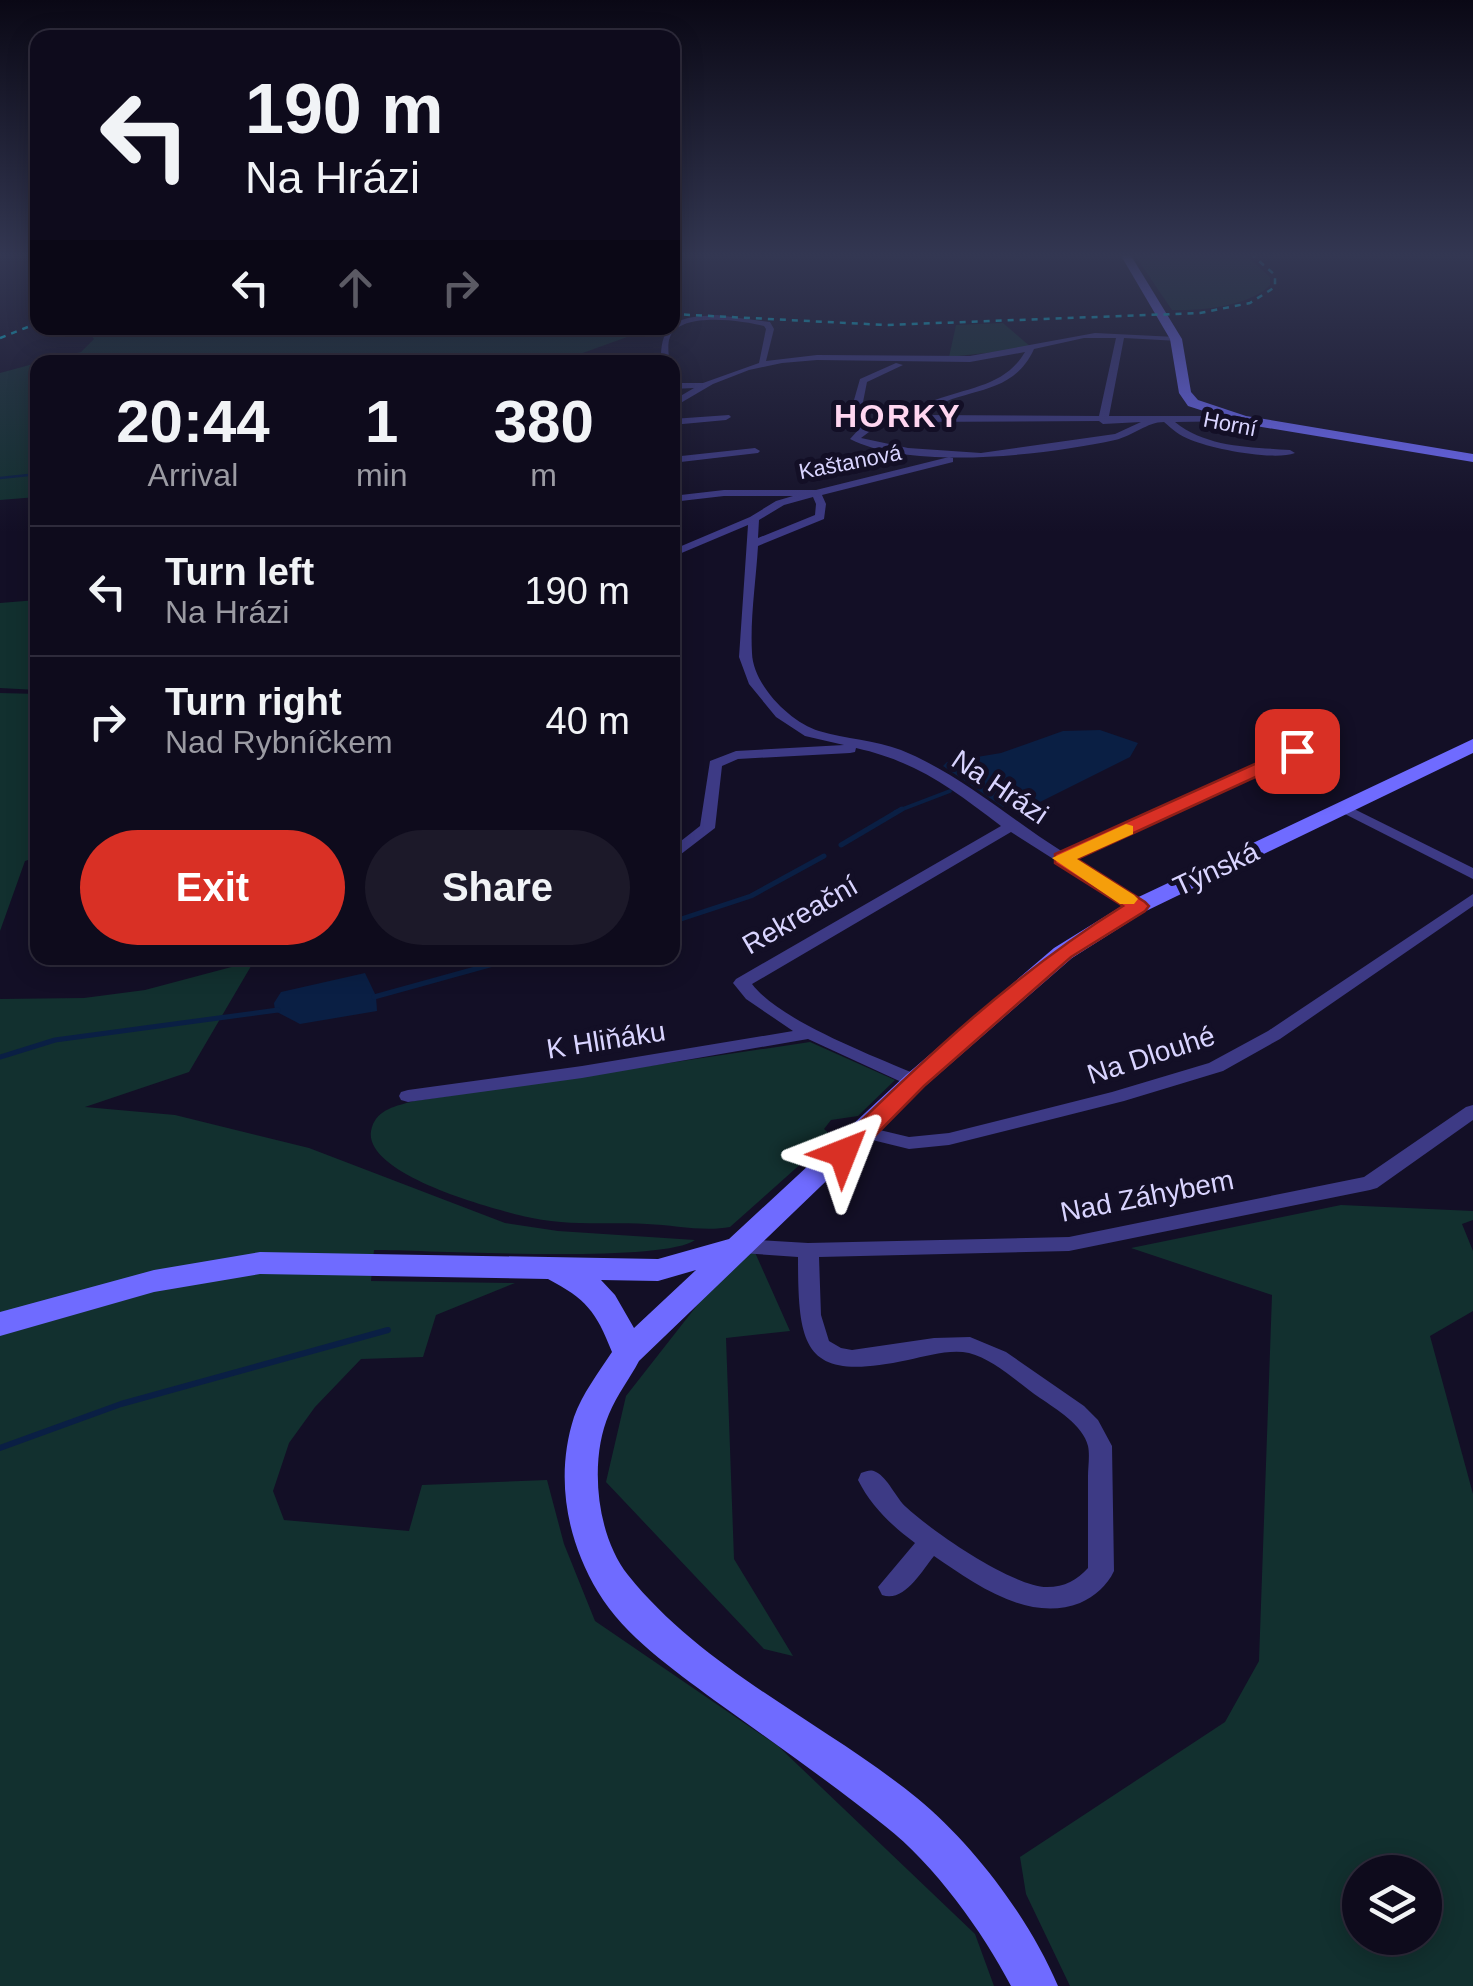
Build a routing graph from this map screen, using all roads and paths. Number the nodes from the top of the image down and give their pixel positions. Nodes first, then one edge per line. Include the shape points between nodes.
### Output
1 (766, 347) edge
2 (1043, 347) edge
3 (1118, 347) edge
4 (1178, 347) edge
5 (1030, 350) junction
6 (762, 361) junction
7 (916, 361) junction
8 (703, 385) junction
9 (680, 386) edge
10 (680, 400) edge
11 (858, 410) junction
12 (726, 417) dead end
13 (914, 418) junction
14 (901, 419) junction
15 (1237, 419) junction
16 (680, 421) edge
17 (1103, 421) junction
18 (1148, 421) junction
19 (1168, 421) junction
20 (865, 428) junction
21 (908, 451) junction
22 (755, 452) dead end
23 (1290, 452) dead end
24 (982, 456) junction
25 (1473, 458) edge
26 (680, 459) edge
27 (900, 473) junction
28 (816, 493) junction
29 (680, 496) edge
30 (795, 498) junction
31 (822, 511) junction
32 (754, 519) junction
33 (751, 545) junction
34 (680, 551) edge
35 (1473, 745) edge
36 (880, 748) junction
37 (1297, 751) dead end
38 (1344, 808) junction
39 (1011, 826) junction
40 (680, 850) edge
41 (1062, 858) junction
42 (1473, 874) edge
43 (1473, 899) edge
44 (1138, 906) junction
45 (812, 1034) junction
46 (915, 1081) junction
47 (408, 1096) dead end
48 (1473, 1111) edge
49 (863, 1132) junction
50 (741, 1246) junction
51 (808, 1250) junction
52 (541, 1269) junction
53 (0, 1324) edge
54 (628, 1352) junction
55 (870, 1480) dead end
56 (932, 1541) junction
57 (892, 1586) dead end
58 (1035, 1986) edge

1 - 6 street
2 - 5 street
3 - 17 street
4 - 15 street via 1188,398
5 - 7 street
5 - 13 street via 994,384 927,406
6 - 7 street
6 - 8 street
7 - 11 street via 865,379
8 - 9 street
8 - 10 street
11 - 14 street
11 - 20 street
12 - 16 street
13 - 14 street
13 - 17 street
14 - 20 street
15 - 19 street
15 - 25 street
17 - 18 street
18 - 19 street
18 - 24 street, Kaštanová via 1117,437
19 - 23 street, Horní via 1209,442
20 - 21 street via 855,441
21 - 24 street
21 - 27 street
22 - 26 street
24 - 27 street, Kaštanová
27 - 28 street, Kaštanová
28 - 29 street, Kaštanová
28 - 30 street
28 - 31 street
30 - 31 street
30 - 32 street
31 - 33 street via 815,520
32 - 33 street, Na Hrázi
32 - 34 street
33 - 36 street, Na Hrázi via 745,657 752,677 798,729
35 - 38 street, Týnská
36 - 39 street, Na Hrázi via 944,776
36 - 40 street via 720,760 707,828
37 - 41 street
38 - 42 street
38 - 44 street, Týnská
39 - 41 street, Na Hrázi
39 - 45 street, Rekreační via 742,983 748,995
41 - 44 street, Na Hrázi
43 - 49 street, Na Dlouhé via 1216,1067 949,1139 909,1142
44 - 46 street, Týnská via 1063,952
45 - 46 street, Rekreační
45 - 47 street, K Hliňáku
46 - 49 street, Týnská
48 - 51 street, Nad Záhybem via 1370,1183 1069,1244
49 - 50 street, Týnská
50 - 51 street, Nad Záhybem
50 - 52 street via 658,1270
50 - 54 street, Týnská
51 - 56 street via 812,1326 831,1354 864,1358 944,1343 969,1345 1079,1413 1100,1446 1101,1571 1091,1586 1040,1598 1012,1589
52 - 53 street via 244,1265 154,1281
52 - 54 street via 595,1292
54 - 58 street, Týnská via 592,1414 581,1469 590,1535 612,1583 666,1642 904,1814 981,1898
55 - 56 street via 897,1514
56 - 57 street

